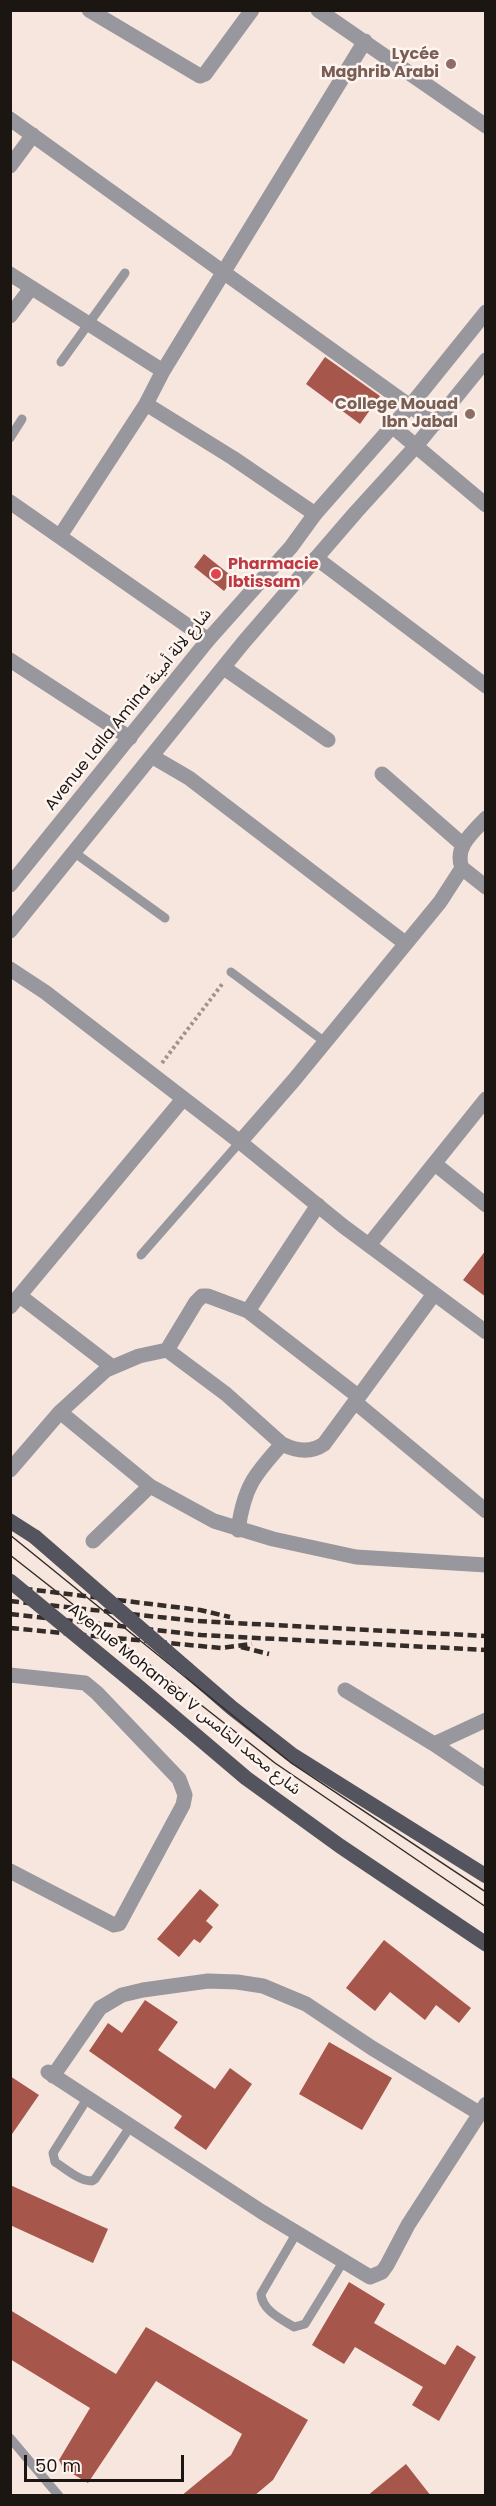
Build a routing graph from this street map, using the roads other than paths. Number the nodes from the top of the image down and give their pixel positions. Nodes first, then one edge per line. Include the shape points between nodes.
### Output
1 (89, 10) edge
2 (252, 10) edge
3 (318, 10) edge
4 (365, 41) junction
5 (10, 119) edge
6 (486, 126) edge
7 (33, 135) junction
8 (10, 166) edge
9 (224, 271) junction
10 (125, 273) dead end
11 (10, 274) edge
12 (31, 288) junction
13 (486, 312) edge
14 (10, 316) edge
15 (87, 323) junction
16 (486, 360) edge
17 (61, 362) dead end
18 (163, 372) junction
19 (146, 404) junction
20 (411, 405) junction
21 (22, 419) dead end
22 (435, 423) junction
23 (392, 426) junction
24 (10, 438) edge
25 (416, 447) junction
26 (10, 502) edge
27 (486, 505) edge
28 (315, 514) junction
29 (60, 536) junction
30 (316, 558) junction
31 (208, 640) junction
32 (10, 660) edge
33 (224, 668) junction
34 (486, 686) edge
35 (130, 738) junction
36 (328, 740) dead end
37 (153, 757) junction
38 (382, 774) dead end
39 (486, 818) edge
40 (463, 845) junction
41 (75, 853) junction
42 (462, 868) junction
43 (10, 885) edge
44 (486, 887) edge
45 (165, 918) dead end
46 (10, 931) edge
47 (405, 943) junction
48 (10, 969) edge
49 (231, 972) road end
50 (325, 1042) junction
51 (486, 1099) edge
52 (183, 1100) junction
53 (240, 1142) junction
54 (435, 1164) junction
55 (318, 1205) junction
56 (486, 1205) edge
57 (369, 1245) junction
58 (141, 1255) dead end
59 (434, 1294) junction
60 (15, 1302) edge
61 (248, 1311) junction
62 (486, 1332) edge
63 (167, 1350) junction
64 (111, 1366) junction
65 (357, 1400) junction
66 (60, 1413) junction
67 (282, 1444) junction
68 (10, 1470) edge
69 (150, 1486) junction
70 (486, 1511) edge
71 (10, 1521) edge
72 (238, 1530) junction
73 (93, 1541) dead end
74 (486, 1565) edge
75 (10, 1581) edge
76 (10, 1675) edge
77 (345, 1690) dead end
78 (486, 1720) edge
79 (434, 1744) junction
80 (486, 1779) edge
81 (10, 1871) edge
82 (486, 1876) edge
83 (486, 1944) edge
84 (87, 2099) junction
85 (482, 2109) edge
86 (130, 2127) junction
87 (296, 2234) junction
88 (343, 2262) junction
89 (10, 2438) edge
90 (58, 2496) edge

1 - 2 street via 200,76
3 - 4 street
4 - 6 street
4 - 9 street
5 - 7 street
7 - 8 street
7 - 9 street
9 - 18 street
9 - 20 street
10 - 15 lane
11 - 12 street
12 - 14 street
12 - 15 street
13 - 20 street, Avenue Lalla Amina شارع لالة أمينة
15 - 17 lane
15 - 18 street
16 - 22 street
18 - 19 street
19 - 28 street
19 - 29 street
20 - 22 street
20 - 23 street, Avenue Lalla Amina شارع لالة أمينة
21 - 24 lane
22 - 25 street
23 - 25 street
23 - 28 street, Avenue Lalla Amina شارع لالة أمينة
25 - 27 street
25 - 30 street
26 - 29 street
28 - 31 street, Avenue Lalla Amina شارع لالة أمينة via 291,547
29 - 31 street
30 - 33 street
30 - 34 street
31 - 35 street, Avenue Lalla Amina شارع لالة أمينة
32 - 35 street
33 - 36 street
33 - 37 street
35 - 43 street, Avenue Lalla Amina شارع لالة أمينة
37 - 41 street
37 - 47 street via 189,778
38 - 40 street
39 - 40 street
40 - 42 street via 459,860
41 - 45 lane
41 - 46 street
42 - 44 street
42 - 47 street via 440,902
47 - 50 street
48 - 52 street
49 - 50 lane
50 - 53 street
51 - 54 street
52 - 53 street
52 - 60 street
53 - 55 street
53 - 58 lane
54 - 56 street
54 - 57 street
55 - 57 street
55 - 61 street
57 - 59 street
59 - 62 street
59 - 65 street
60 - 64 street
61 - 63 street via 202,1296
61 - 65 street
63 - 64 street
63 - 67 street via 226,1394
64 - 66 street
65 - 67 street via 332,1436 316,1450 293,1449
65 - 70 street
66 - 68 street
66 - 69 street
67 - 72 street via 248,1487
69 - 72 street
69 - 73 street
71 - 82 main road, Avenue Mohamed V شارع محمد الخامس, bridge via 291,1754
72 - 74 street via 356,1557
75 - 83 main road, Avenue Mohamed V شارع محمد الخامس, bridge via 246,1778
76 - 81 street via 85,1683 179,1779 185,1795 119,1924 114,1925
77 - 79 street
78 - 79 street
79 - 80 street
84 - 85 street via 50,2074 100,2008 133,1992 208,1981 262,1986 286,1994 372,2049
84 - 86 street
84 - 86 lane via 53,2153 55,2162 73,2174 85,2181 95,2179
85 - 88 street via 382,2272 370,2277
86 - 87 street
87 - 88 street
87 - 88 lane via 261,2294 264,2305 294,2327 305,2324
89 - 90 lane

